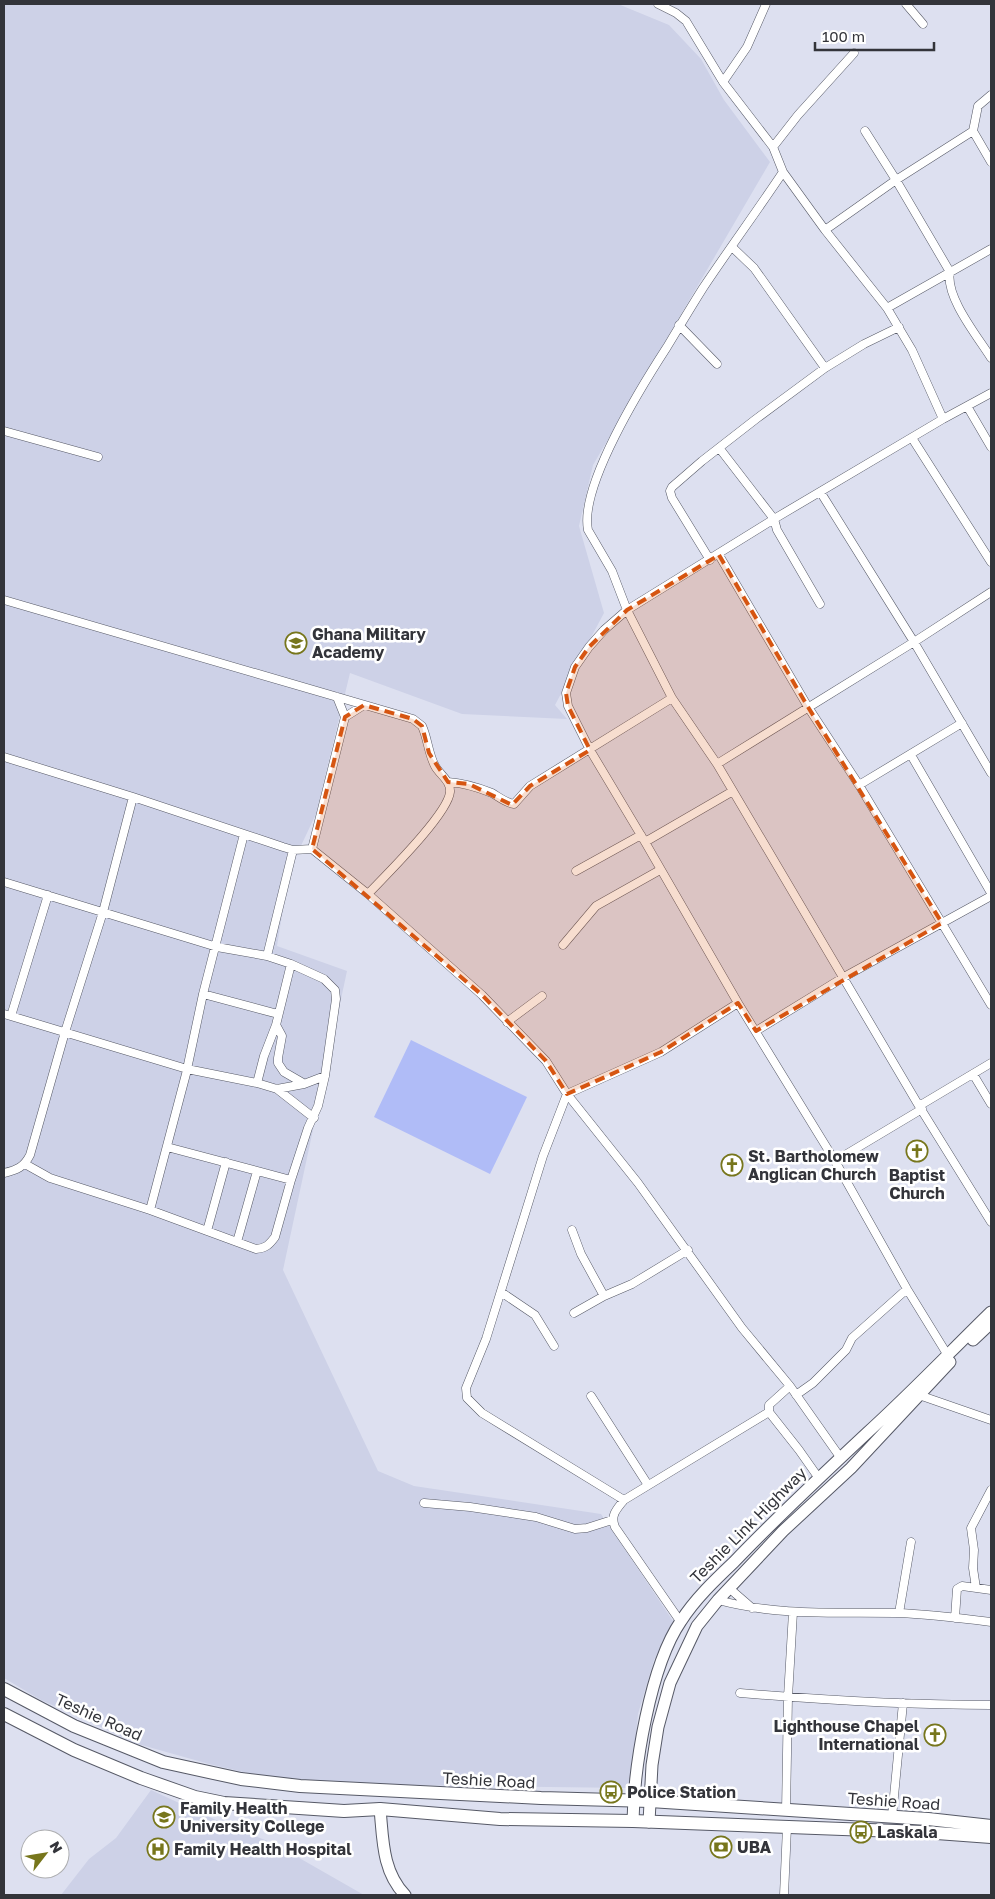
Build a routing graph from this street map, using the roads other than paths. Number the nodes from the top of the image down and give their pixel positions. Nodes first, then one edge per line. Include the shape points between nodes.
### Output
1 (658, 4) edge
2 (766, 4) edge
3 (906, 4) edge
4 (923, 24) dead end
5 (854, 53) dead end
6 (723, 82) junction
7 (991, 95) edge
8 (865, 131) dead end
9 (973, 131) junction
10 (773, 147) junction
11 (991, 162) edge
12 (784, 172) junction
13 (896, 180) junction
14 (825, 230) junction
15 (732, 247) junction
16 (991, 250) edge
17 (950, 272) junction
18 (887, 308) junction
19 (679, 325) junction
20 (899, 327) junction
21 (991, 358) edge
22 (717, 364) dead end
23 (825, 368) junction
24 (991, 393) edge
25 (967, 406) junction
26 (943, 420) junction
27 (4, 431) edge
28 (912, 438) junction
29 (991, 447) edge
30 (720, 449) junction
31 (98, 458) dead end
32 (821, 493) junction
33 (774, 519) junction
34 (719, 555) junction
35 (710, 560) junction
36 (991, 562) edge
37 (991, 592) edge
38 (4, 600) edge
39 (820, 604) dead end
40 (628, 610) junction
41 (914, 642) junction
42 (337, 697) junction
43 (672, 698) junction
44 (364, 705) junction
45 (808, 707) junction
46 (345, 717) junction
47 (962, 723) junction
48 (590, 750) junction
49 (911, 755) junction
50 (4, 757) edge
51 (717, 764) junction
52 (991, 773) edge
53 (448, 782) junction
54 (859, 785) junction
55 (734, 791) junction
56 (133, 797) junction
57 (244, 834) junction
58 (643, 839) junction
59 (312, 849) junction
60 (293, 850) junction
61 (660, 870) junction
62 (576, 871) dead end
63 (4, 882) edge
64 (368, 894) junction
65 (991, 894) edge
66 (48, 895) junction
67 (103, 912) junction
68 (942, 923) junction
69 (563, 944) dead end
70 (216, 946) junction
71 (267, 956) junction
72 (290, 964) junction
73 (844, 977) junction
74 (203, 994) junction
75 (542, 996) dead end
76 (738, 1003) junction
77 (991, 1005) edge
78 (278, 1014) junction
79 (7, 1015) edge
80 (507, 1022) junction
81 (276, 1025) junction
82 (65, 1032) junction
83 (756, 1032) junction
84 (991, 1063) edge
85 (187, 1069) junction
86 (973, 1074) junction
87 (325, 1076) junction
88 (257, 1083) junction
89 (304, 1084) junction
90 (277, 1089) junction
91 (567, 1094) junction
92 (991, 1104) edge
93 (921, 1107) junction
94 (314, 1118) junction
95 (167, 1147) junction
96 (835, 1160) junction
97 (226, 1162) junction
98 (25, 1164) junction
99 (257, 1171) junction
100 (4, 1172) edge
101 (291, 1180) junction
102 (150, 1210) junction
103 (991, 1222) edge
104 (572, 1230) dead end
105 (208, 1231) junction
106 (237, 1242) junction
107 (688, 1250) junction
108 (907, 1290) junction
109 (501, 1292) junction
110 (604, 1296) junction
111 (991, 1312) edge
112 (574, 1313) dead end
113 (991, 1323) edge
114 (554, 1346) dead end
115 (947, 1354) junction
116 (790, 1386) junction
117 (914, 1394) junction
118 (796, 1395) junction
119 (591, 1396) dead end
120 (769, 1412) junction
121 (991, 1420) edge
122 (840, 1457) junction
123 (818, 1478) junction
124 (648, 1485) junction
125 (991, 1490) edge
126 (624, 1500) junction
127 (424, 1503) dead end
128 (612, 1520) junction
129 (911, 1542) dead end
130 (729, 1588) junction
131 (976, 1588) junction
132 (991, 1590) edge
133 (718, 1600) junction
134 (752, 1608) junction
135 (793, 1612) junction
136 (900, 1614) junction
137 (954, 1618) junction
138 (680, 1621) junction
139 (991, 1622) edge
140 (4, 1689) edge
141 (740, 1692) dead end
142 (788, 1697) junction
143 (903, 1703) junction
144 (991, 1705) edge
145 (4, 1714) edge
146 (633, 1801) junction
147 (650, 1801) junction
148 (380, 1809) junction
149 (786, 1811) junction
150 (892, 1817) junction
151 (633, 1821) junction
152 (649, 1822) junction
153 (991, 1826) edge
154 (787, 1827) junction
155 (991, 1837) edge
156 (405, 1895) edge
157 (784, 1895) edge

1 - 6 street via 676,12 686,21
2 - 6 street via 746,47
3 - 4 street
5 - 10 street
6 - 10 street
7 - 9 street via 978,106
8 - 13 street
9 - 11 street
9 - 13 street
10 - 12 street
12 - 14 street
12 - 15 street
13 - 14 street
13 - 17 street
14 - 18 street
15 - 19 street
15 - 23 street via 754,268
16 - 17 street
17 - 18 street
17 - 21 street via 950,290
18 - 20 street
19 - 22 street
19 - 40 street via 620,428 595,485 587,514 588,530 612,571
20 - 23 street
20 - 26 street
23 - 30 street
24 - 25 street
25 - 26 street
25 - 29 street
26 - 28 street
27 - 31 street
28 - 32 street
28 - 36 street
30 - 33 street
30 - 35 street via 702,461 670,492
32 - 33 street
32 - 41 street
33 - 34 street
33 - 39 street via 777,530
34 - 35 street
34 - 45 street
35 - 40 street
37 - 41 street
38 - 42 street
40 - 43 street
40 - 48 street via 589,647 575,667 566,693 568,706
41 - 45 street
41 - 47 street
42 - 44 street
42 - 46 street
43 - 48 street
43 - 51 street
44 - 46 street
44 - 53 street via 413,719 422,726 429,753
45 - 51 street
45 - 54 street
46 - 59 street
47 - 49 street
47 - 52 street
48 - 53 street via 530,786 514,804 469,784
48 - 58 street
49 - 54 street
49 - 65 street
50 - 56 street
51 - 55 street
53 - 64 street via 448,801 434,822
54 - 68 street
55 - 58 street
55 - 73 street
56 - 57 street
56 - 67 street
57 - 60 street
57 - 70 street
58 - 61 street
58 - 62 street
59 - 60 street
59 - 64 street
60 - 71 street
61 - 69 street via 596,906
61 - 76 street
63 - 66 street
64 - 80 street via 482,995
65 - 68 street
66 - 67 street
66 - 79 street
67 - 70 street
67 - 82 street
68 - 73 street
68 - 77 street
70 - 71 street
70 - 74 street
71 - 72 street
72 - 78 street
72 - 87 street via 324,979 335,990
73 - 83 street
73 - 93 street
74 - 78 street
74 - 85 street
75 - 80 street
76 - 83 street
76 - 91 street via 660,1052
78 - 81 street
79 - 82 street
80 - 91 street via 546,1061
81 - 88 street
81 - 89 street via 282,1036 278,1063 284,1072
82 - 85 street
82 - 98 street
83 - 96 street
84 - 86 street
85 - 88 street
85 - 95 street
86 - 92 street
86 - 93 street
87 - 89 street
87 - 94 street
88 - 90 street
89 - 90 street
90 - 94 street
91 - 107 street
91 - 109 street via 543,1156
93 - 96 street
93 - 103 street
94 - 101 street
95 - 97 street
95 - 102 street
96 - 108 street
97 - 99 street
97 - 105 street
98 - 100 street
98 - 102 street via 50,1178
99 - 101 street
99 - 106 street
101 - 106 street via 275,1237 269,1245 256,1249
102 - 105 street
104 - 110 street
105 - 106 street
107 - 110 street via 632,1284
107 - 116 street via 742,1328
108 - 115 street
108 - 118 street via 852,1338 846,1350 813,1383
109 - 114 street via 535,1314
109 - 126 street via 466,1388 467,1398 482,1413
110 - 112 street
111 - 115 main road, Teshie Link Highway
113 - 117 main road, Teshie Link Highway
115 - 117 main road, Teshie Link Highway
116 - 118 street
116 - 120 street via 769,1405
117 - 121 street
117 - 122 main road, Teshie Link Highway
117 - 130 main road, Teshie Link Highway via 850,1468
118 - 122 street
119 - 124 street
120 - 123 street
120 - 124 street
122 - 123 main road, Teshie Link Highway
123 - 138 main road, Teshie Link Highway via 712,1584
124 - 126 street
125 - 131 street via 971,1528
126 - 128 street
127 - 128 street via 536,1518 575,1529
128 - 138 street
129 - 136 street
130 - 133 main road, Teshie Link Highway
130 - 134 street
131 - 132 street
131 - 137 street via 962,1586 957,1589
133 - 134 street
133 - 147 main road, Teshie Link Highway via 697,1626 670,1683 658,1726
134 - 135 street
135 - 136 street
135 - 142 street
136 - 137 street
137 - 139 street
138 - 146 main road, Teshie Link Highway via 651,1694
140 - 146 main road, Teshie Road via 74,1726 163,1762 241,1779 300,1786
141 - 142 street
142 - 143 street
142 - 149 street
143 - 144 street
143 - 150 street
145 - 148 main road, Teshie Road via 74,1750 195,1797 259,1806 344,1811
146 - 147 main road, Teshie Road
146 - 151 main road, Teshie Link Highway
147 - 149 main road, Teshie Road
147 - 152 main road, Teshie Link Highway
148 - 151 main road, Teshie Road via 500,1819
148 - 156 main road via 390,1876
149 - 150 main road, Teshie Road
150 - 153 main road, Teshie Road
151 - 152 main road, Teshie Road
152 - 154 main road, Teshie Road
154 - 155 main road, Teshie Road
154 - 157 street

